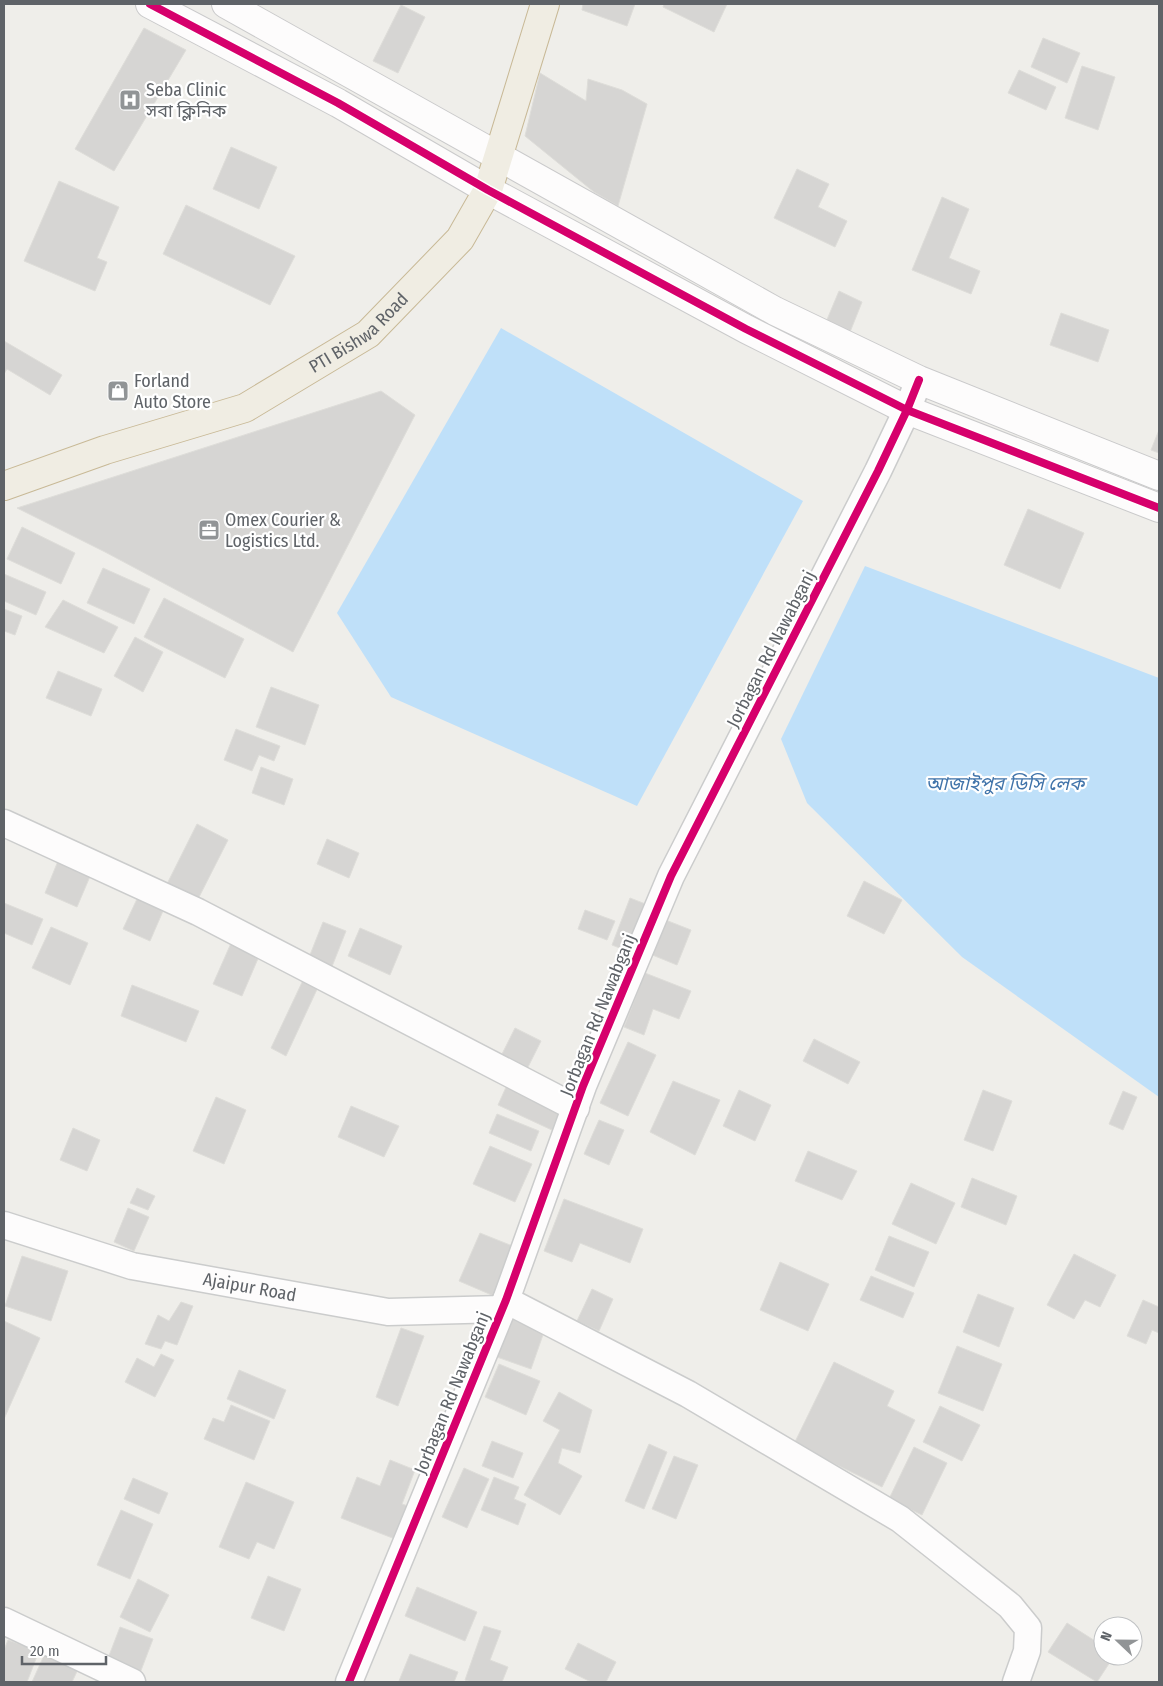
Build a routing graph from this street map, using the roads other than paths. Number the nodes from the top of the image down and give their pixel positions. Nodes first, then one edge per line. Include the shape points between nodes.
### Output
1 (150, 4) edge
2 (226, 4) edge
3 (545, 4) edge
4 (499, 156) junction
5 (488, 190) junction
6 (919, 380) junction
7 (907, 410) junction
8 (1159, 476) edge
9 (4, 486) edge
10 (1159, 508) edge
11 (4, 823) edge
12 (576, 1108) junction
13 (4, 1225) edge
14 (504, 1304) junction
15 (4, 1621) edge
16 (132, 1682) edge
17 (348, 1682) edge
18 (1016, 1682) edge

1 - 5 street via 338,104
2 - 4 street
3 - 4 highway, PTI Bishwa Road
4 - 5 highway, PTI Bishwa Road
4 - 6 street via 775,311
5 - 7 street via 746,329
5 - 9 highway, PTI Bishwa Road via 460,238 368,334 245,408 105,450
6 - 7 street, Jorbagan Rd Nawabganj
6 - 8 street
7 - 10 street
7 - 12 street, Jorbagan Rd Nawabganj via 671,876
11 - 12 street via 198,912
12 - 14 street, Jorbagan Rd Nawabganj
13 - 14 street, Ajaipur Road via 132,1266 388,1312
14 - 17 street, Jorbagan Rd Nawabganj
14 - 18 street via 688,1394 900,1519 1010,1606 1028,1628 1027,1652
15 - 16 street

